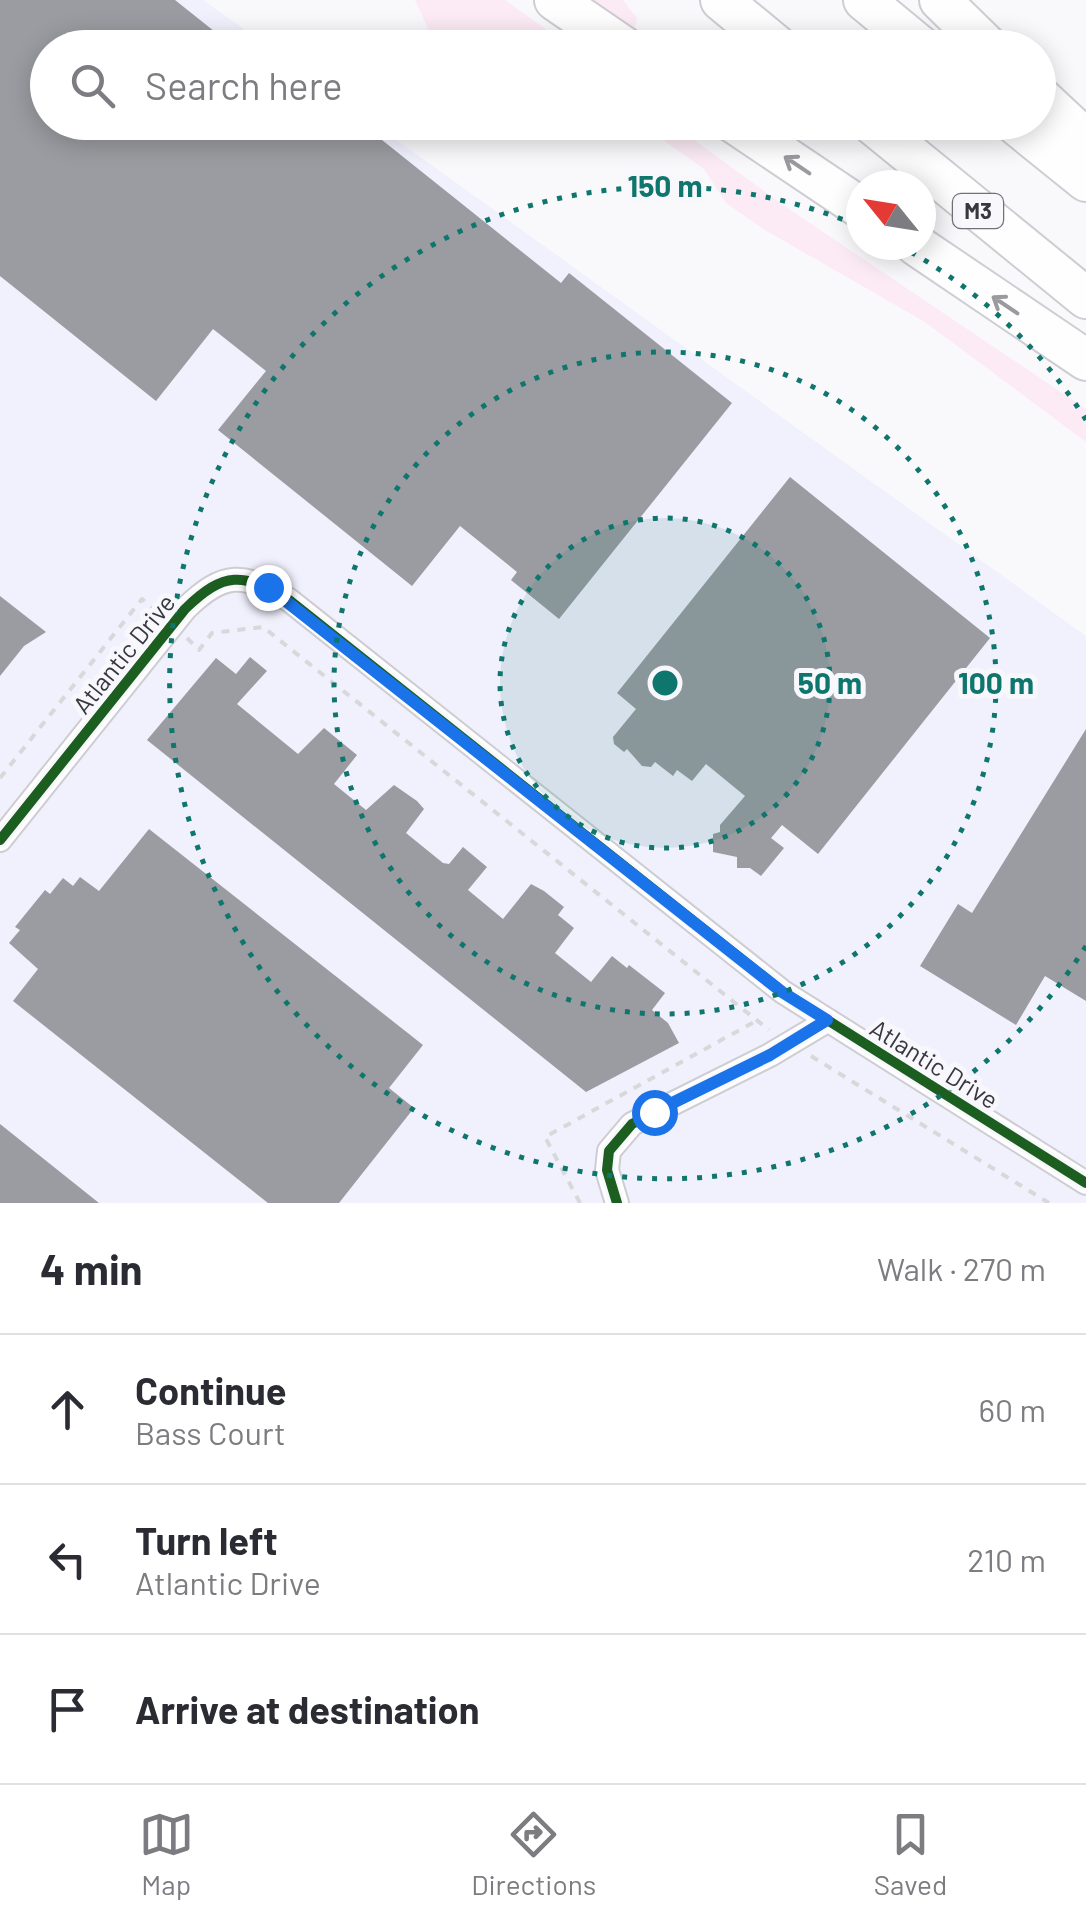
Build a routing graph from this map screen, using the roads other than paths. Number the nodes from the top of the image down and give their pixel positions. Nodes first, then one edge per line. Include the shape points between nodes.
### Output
1 (555, 0) edge
2 (722, 0) edge
3 (864, 0) edge
4 (940, 0) edge
5 (599, 30) edge
6 (758, 30) edge
7 (900, 30) edge
8 (971, 30) edge
9 (1056, 112) edge
10 (761, 140) edge
11 (892, 140) edge
12 (1035, 140) edge
13 (1086, 140) edge
14 (1086, 181) edge
15 (846, 198) edge
16 (936, 259) edge
17 (1086, 298) edge
18 (1086, 360) edge
19 (0, 840) edge
20 (827, 1020) junction
21 (1086, 1182) edge
22 (617, 1203) edge

1 - 5 highway
2 - 6 highway
3 - 7 highway
4 - 8 highway
9 - 13 highway
15 -> 10 highway
11 - 17 highway, M3
12 - 14 highway
18 -> 16 highway
19 - 20 street, Atlantic Drive via 172,626 206,588 228,578 268,587 782,992
20 - 21 street, Atlantic Drive
20 - 22 street via 620,1136 607,1170

